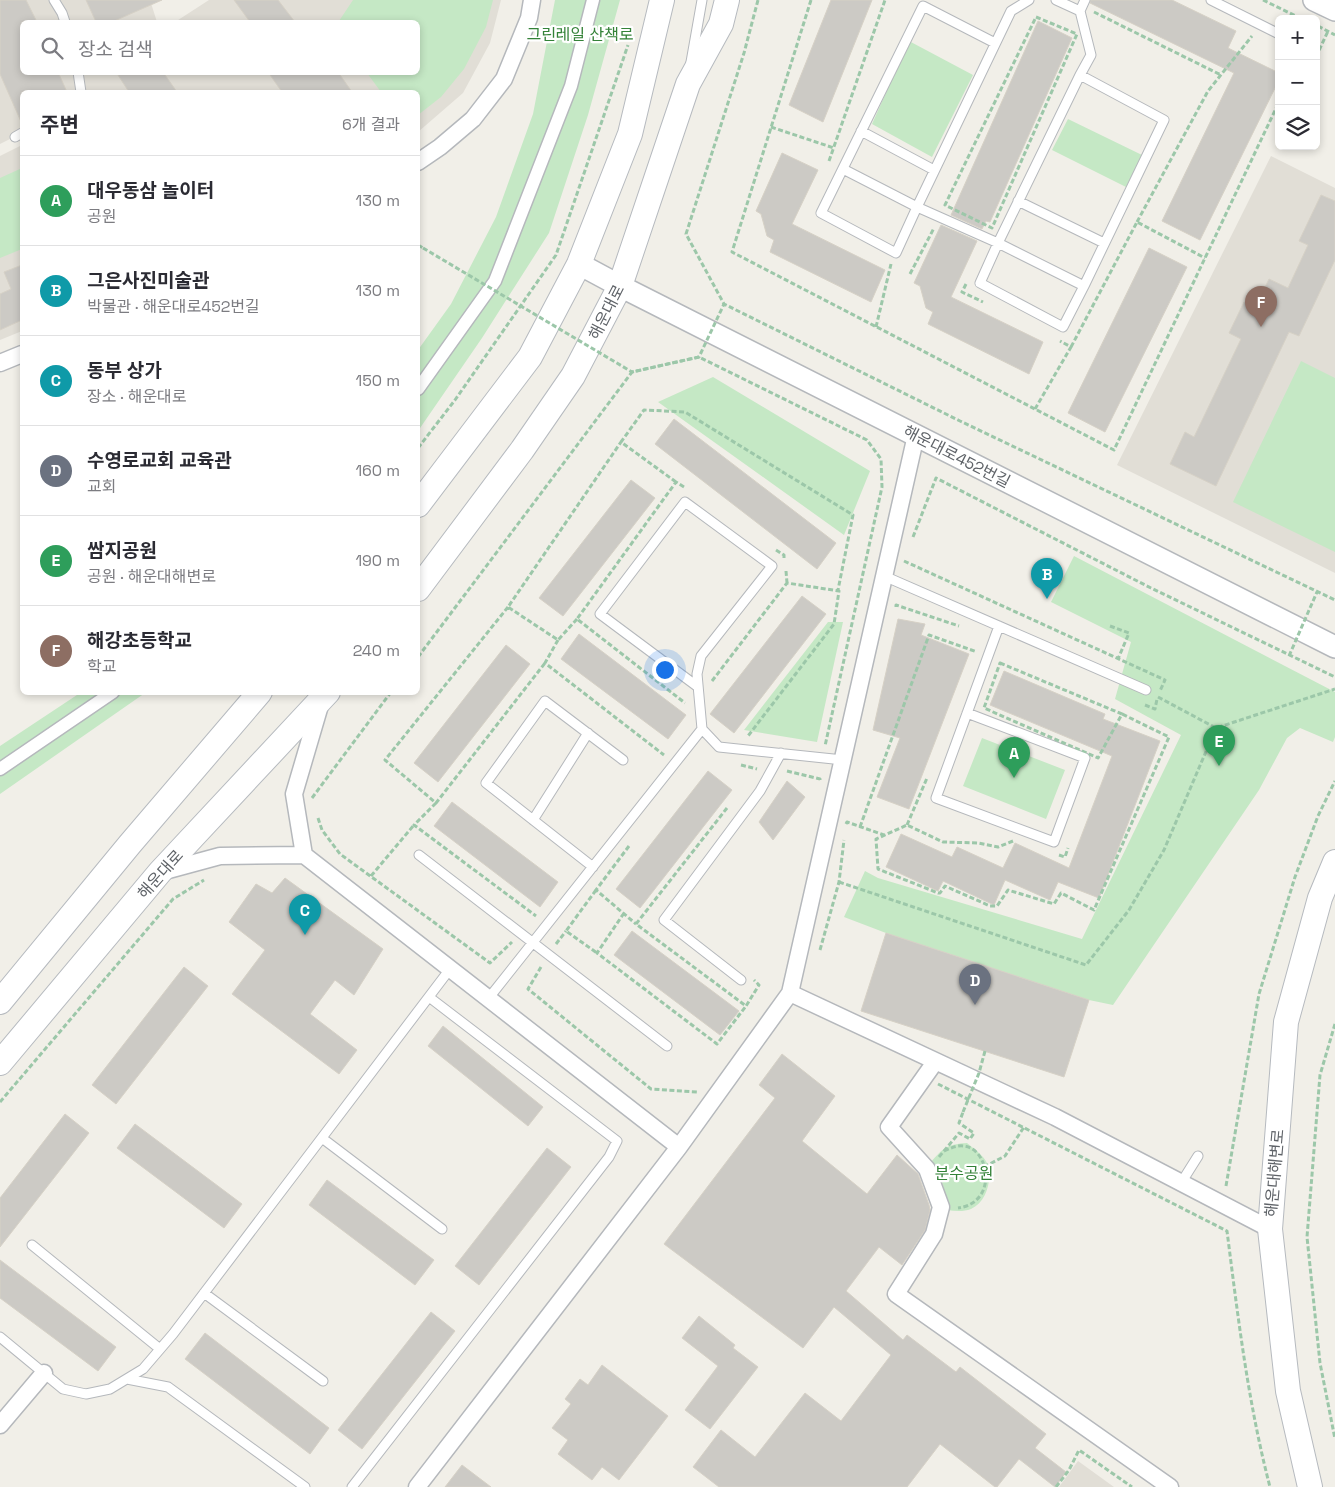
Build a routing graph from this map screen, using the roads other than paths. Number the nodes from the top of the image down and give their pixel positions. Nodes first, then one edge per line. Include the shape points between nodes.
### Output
1 (54, 0) edge
2 (532, 0) edge
3 (593, 0) edge
4 (662, 0) edge
5 (702, 0) edge
6 (727, 0) edge
7 (1029, 0) edge
8 (1056, 0) edge
9 (1086, 0) edge
10 (1211, 0) edge
11 (1314, 0) edge
12 (1335, 10) edge
13 (1080, 11) junction
14 (64, 20) edge
15 (1275, 32) edge
16 (996, 43) junction
17 (78, 75) edge
18 (1080, 75) junction
19 (688, 84) junction
20 (81, 90) edge
21 (861, 131) junction
22 (420, 161) edge
23 (843, 169) junction
24 (934, 170) junction
25 (1018, 201) junction
26 (917, 207) junction
27 (1104, 243) junction
28 (998, 244) junction
29 (579, 264) junction
30 (620, 286) junction
31 (1084, 286) junction
32 (20, 355) edge
33 (0, 363) edge
34 (420, 386) edge
35 (916, 435) junction
36 (420, 503) edge
37 (884, 576) junction
38 (420, 586) edge
39 (999, 626) junction
40 (1335, 646) edge
41 (698, 687) dead end
42 (1146, 690) dead end
43 (109, 695) edge
44 (257, 695) edge
45 (325, 697) edge
46 (967, 714) junction
47 (702, 729) junction
48 (588, 733) junction
49 (780, 753) junction
50 (623, 760) dead end
51 (843, 760) junction
52 (0, 769) edge
53 (533, 820) junction
54 (304, 855) junction
55 (419, 855) dead end
56 (1335, 862) edge
57 (593, 867) junction
58 (160, 872) junction
59 (532, 942) junction
60 (450, 969) junction
61 (741, 980) dead end
62 (790, 993) junction
63 (429, 997) junction
64 (488, 999) junction
65 (0, 1002) edge
66 (667, 1046) dead end
67 (935, 1062) junction
68 (0, 1063) edge
69 (322, 1138) junction
70 (679, 1148) junction
71 (1198, 1156) dead end
72 (1182, 1183) junction
73 (442, 1229) dead end
74 (1270, 1229) junction
75 (32, 1245) dead end
76 (204, 1293) junction
77 (0, 1336) edge
78 (160, 1349) junction
79 (44, 1373) junction
80 (127, 1379) junction
81 (323, 1381) dead end
82 (0, 1425) edge
83 (305, 1487) edge
84 (352, 1487) edge
85 (417, 1487) edge
86 (1170, 1487) edge
87 (1310, 1487) edge

1 - 14 lane
2 - 22 street via 504,79 473,118
3 - 34 street via 571,86 495,281
4 - 29 main road via 630,134
5 - 19 lane
6 - 19 main road, 해운대로 via 721,24
7 - 16 lane via 1011,11
8 - 13 lane
9 - 13 lane
10 - 15 lane
11 - 12 street
13 - 18 lane via 1091,55
16 - 21 lane via 923,6
16 - 24 lane
17 - 20 lane
18 - 25 lane
18 - 27 lane via 1164,120
19 - 30 main road, 해운대로
21 - 23 lane
21 - 24 lane
23 - 26 lane
23 - 26 lane via 821,212 896,253
24 - 26 lane
25 - 27 lane
25 - 28 lane
26 - 28 lane
27 - 31 lane
28 - 31 lane
28 - 31 lane via 980,283 1064,326
29 - 30 street, 해운대로452번길
29 - 36 main road via 530,357
30 - 35 street, 해운대로452번길
30 - 38 main road, 해운대로 via 572,376 522,450
32 - 33 street
35 - 37 street
35 - 40 street, 해운대로452번길
37 - 39 lane
37 - 51 street
39 - 42 lane
39 - 46 lane
41 - 47 lane via 600,614 685,502 772,566 701,656 697,674
43 - 52 street
44 - 65 main road
45 - 54 street via 294,794
45 - 58 main road, 해운대로
46 - 46 lane via 936,798 1054,842 1085,758
47 - 49 lane via 719,747
47 - 57 lane
48 - 50 lane
48 - 53 lane
48 - 53 lane via 546,701 486,783
49 - 51 lane
49 - 61 lane via 760,790 664,920
51 - 62 street
53 - 57 lane
54 - 58 street via 220,856
54 - 60 street
55 - 59 lane
56 - 74 main road, 해운대해변로 via 1320,898 1286,1022
57 - 59 lane
58 - 68 main road, 해운대로
59 - 64 lane
59 - 66 lane
60 - 63 lane
60 - 64 street
62 - 67 street
62 - 70 street
63 - 69 lane
63 - 84 lane via 617,1141 603,1165
64 - 70 street
67 - 72 street via 1055,1117
67 - 86 street via 889,1127 927,1168 941,1207 934,1234 896,1294
69 - 73 lane
69 - 76 lane
70 - 85 street
71 - 72 lane
72 - 74 street
74 - 87 main road, 해운대해변로 via 1288,1391
75 - 78 lane
76 - 78 lane
76 - 81 lane
77 - 79 lane
78 - 80 lane via 143,1369
79 - 80 lane via 63,1389 86,1394 110,1389
79 - 82 street
80 - 83 lane via 168,1387

